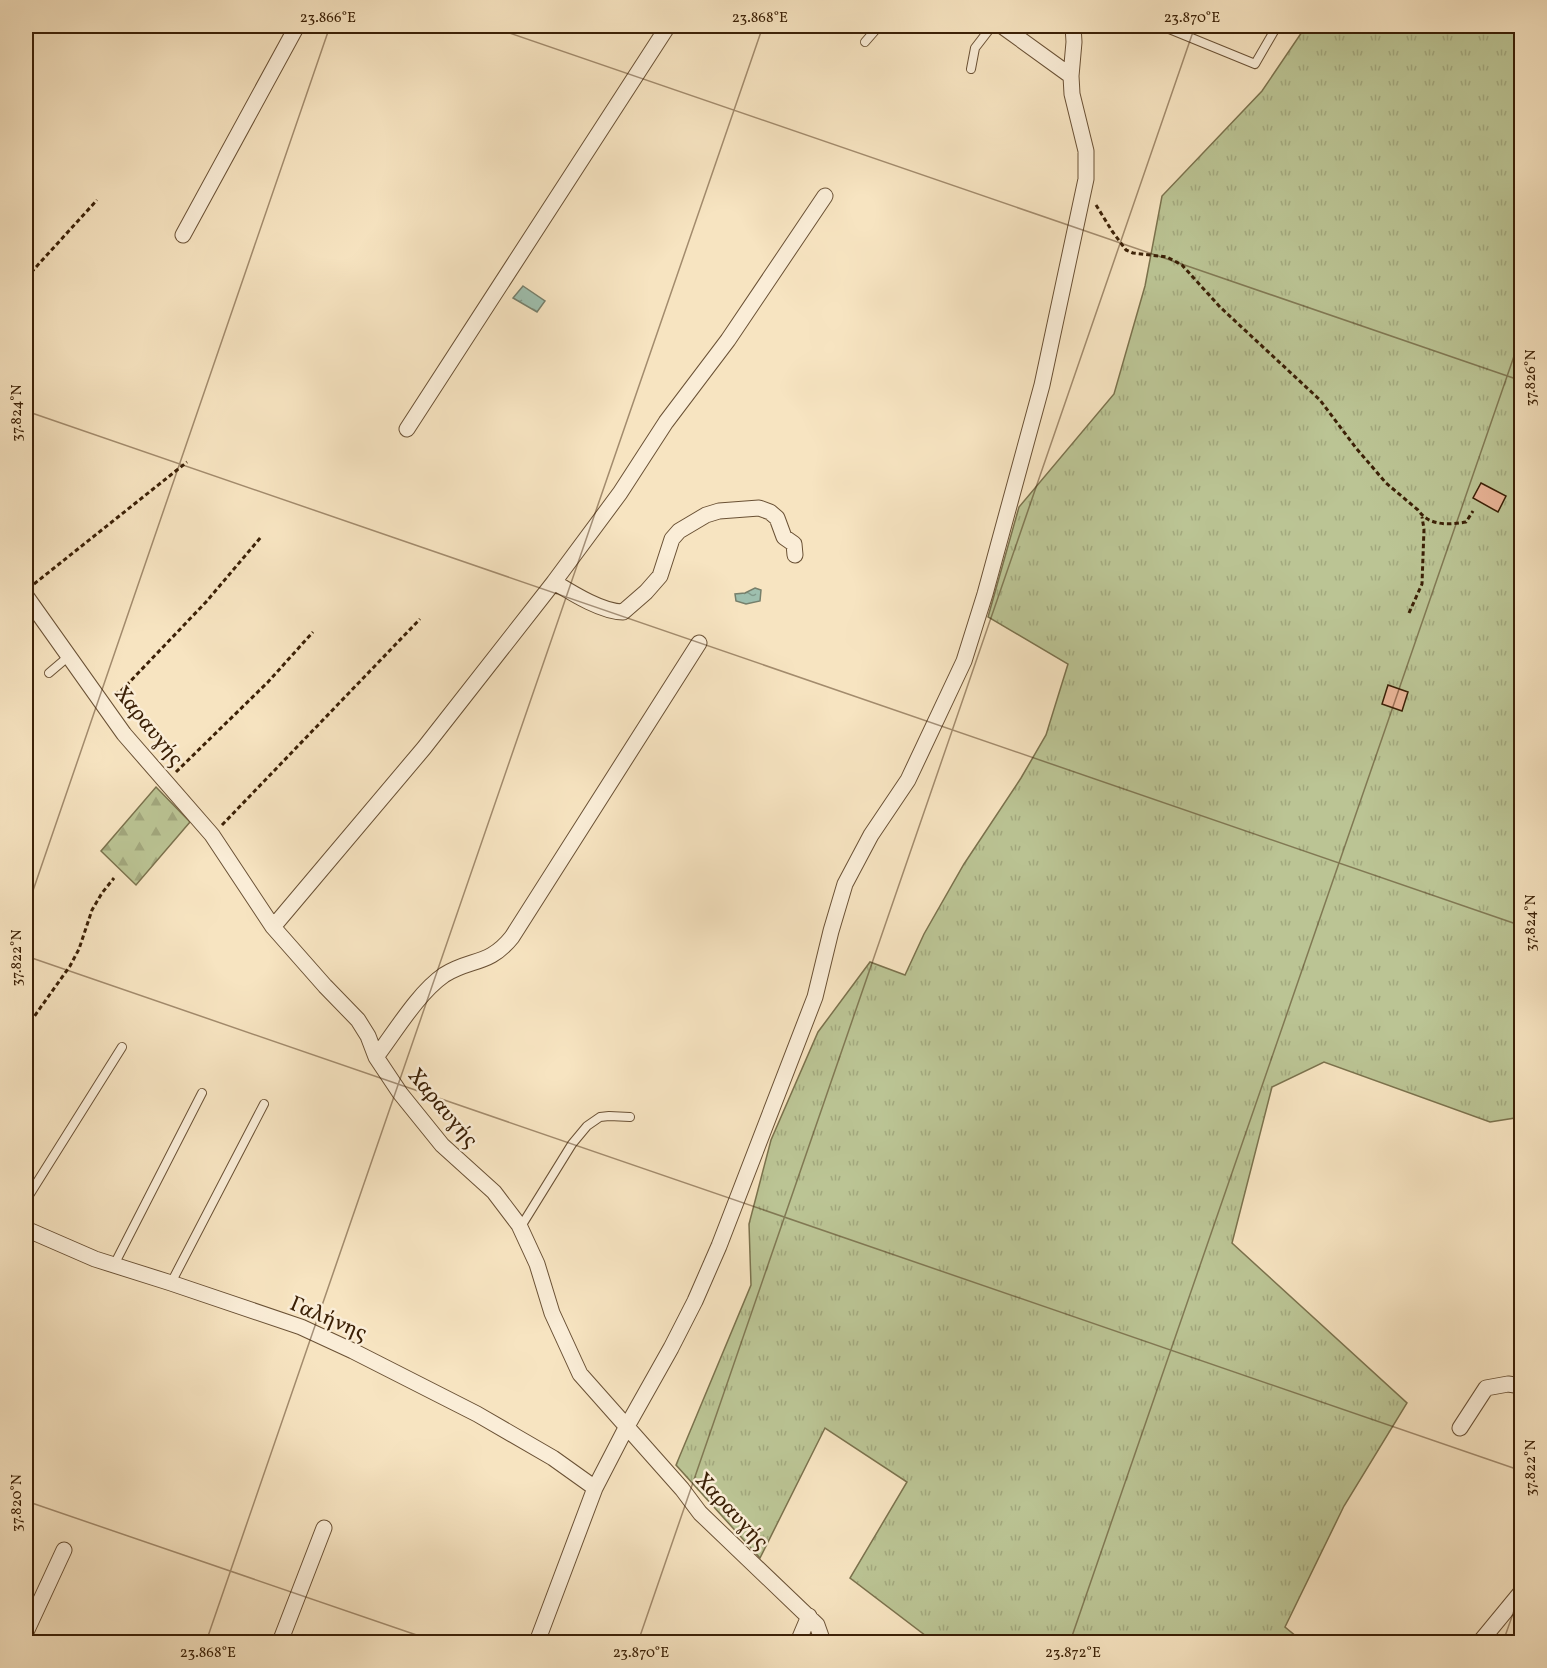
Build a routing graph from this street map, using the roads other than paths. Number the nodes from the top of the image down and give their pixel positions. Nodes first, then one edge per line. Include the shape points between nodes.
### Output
1 (297, 26) edge
2 (668, 26) edge
3 (879, 26) edge
4 (1001, 26) edge
5 (1073, 26) edge
6 (1162, 26) edge
7 (1277, 26) edge
8 (865, 42) dead end
9 (971, 69) dead end
10 (1071, 76) junction
11 (825, 196) dead end
12 (183, 235) dead end
13 (407, 429) dead end
14 (795, 555) dead end
15 (554, 582) junction
16 (26, 596) edge
17 (699, 643) dead end
18 (69, 656) junction
19 (49, 673) dead end
20 (273, 927) junction
21 (122, 1047) dead end
22 (376, 1058) junction
23 (202, 1093) dead end
24 (264, 1104) dead end
25 (630, 1118) dead end
26 (26, 1200) edge
27 (520, 1228) junction
28 (26, 1229) edge
29 (114, 1265) junction
30 (171, 1283) junction
31 (1521, 1386) edge
32 (626, 1428) junction
33 (1460, 1428) dead end
34 (596, 1488) junction
35 (324, 1528) dead end
36 (64, 1550) dead end
37 (1521, 1590) edge
38 (809, 1616) junction
39 (26, 1632) edge
40 (280, 1642) edge
41 (537, 1642) edge
42 (798, 1642) edge
43 (823, 1642) edge
44 (1480, 1642) edge

1 - 12 street
2 - 13 street
3 - 8 lane
4 - 9 lane via 975,48
4 - 10 street
5 - 10 street
6 - 7 lane via 1255,64
10 - 32 street via 1086,151 1086,178 1042,385 964,662 908,780 845,884 815,998 719,1246 676,1339
11 - 15 street via 728,340
14 - 15 street via 794,544 784,537 777,518 770,512 759,508 719,511 679,531 672,539 660,576 623,612 609,610
15 - 20 street via 424,748
16 - 18 street, Χαραυγής
17 - 22 street via 512,937 493,956 444,975
18 - 19 lane
18 - 20 street, Χαραυγής via 124,734 212,835
20 - 22 street, Χαραυγής via 358,1020
21 - 26 lane
22 - 27 street, Χαραυγής via 442,1145 494,1192
23 - 29 lane
24 - 30 lane
25 - 27 lane via 609,1116 587,1126
27 - 32 street, Χαραυγής via 580,1374
28 - 29 street, Γαλήνης
29 - 30 street, Γαλήνης
30 - 34 street, Γαλήνης via 300,1327 352,1351 477,1414
31 - 33 street via 1486,1388
32 - 34 street
32 - 38 street, Χαραυγής via 700,1513
34 - 41 street
35 - 40 street
36 - 39 street
37 - 44 street
38 - 42 street
38 - 43 street, Χαραυγής

